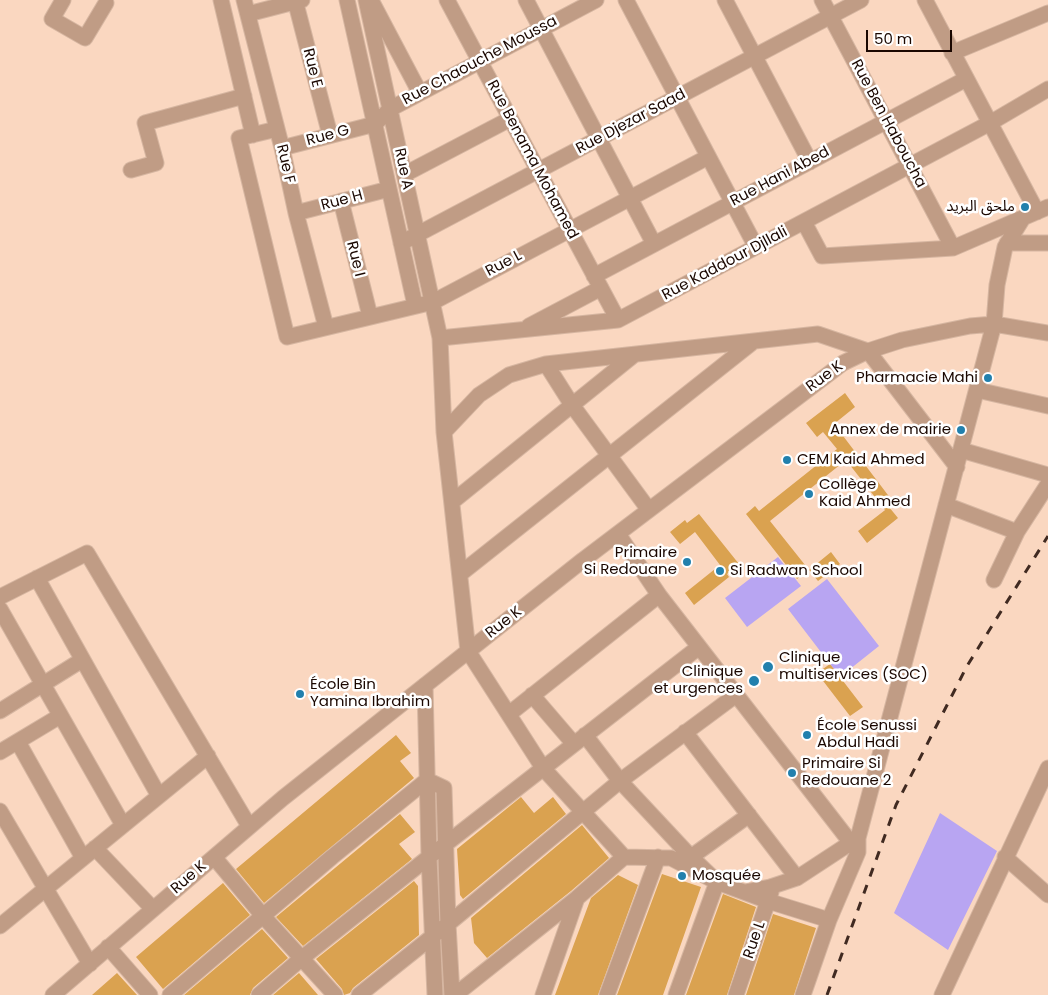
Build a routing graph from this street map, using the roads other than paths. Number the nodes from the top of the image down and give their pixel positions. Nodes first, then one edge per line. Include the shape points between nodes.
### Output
1 (63, 0) edge
2 (221, 0) edge
3 (347, 0) edge
4 (366, 0) edge
5 (371, 0) edge
6 (447, 0) edge
7 (526, 0) edge
8 (596, 0) edge
9 (626, 0) edge
10 (725, 0) edge
11 (822, 0) edge
12 (860, 0) edge
13 (924, 0) edge
14 (108, 1) edge
15 (297, 1) edge
16 (246, 7) edge
17 (1048, 13) edge
18 (830, 16) junction
19 (541, 29) junction
20 (952, 53) junction
21 (754, 56) junction
22 (480, 62) junction
23 (966, 79) junction
24 (1048, 89) edge
25 (420, 93) junction
26 (244, 96) junction
27 (677, 97) junction
28 (390, 109) junction
29 (510, 119) junction
30 (886, 121) junction
31 (375, 124) junction
32 (990, 124) junction
33 (277, 129) junction
34 (254, 135) junction
35 (330, 135) junction
36 (599, 138) junction
37 (282, 148) junction
38 (708, 157) junction
39 (810, 162) junction
40 (910, 166) junction
41 (131, 170) dead end
42 (538, 171) junction
43 (405, 176) junction
44 (388, 185) junction
45 (630, 198) junction
46 (341, 202) junction
47 (733, 202) junction
48 (1042, 210) edge
49 (296, 213) junction
50 (1022, 218) junction
51 (804, 222) junction
52 (570, 230) junction
53 (417, 234) junction
54 (401, 243) junction
55 (1007, 243) junction
56 (1048, 243) edge
57 (654, 244) junction
58 (756, 247) junction
59 (953, 248) junction
60 (597, 282) junction
61 (432, 302) junction
62 (415, 305) junction
63 (370, 316) junction
64 (618, 320) junction
65 (994, 324) junction
66 (326, 327) junction
67 (519, 331) junction
68 (1048, 333) edge
69 (440, 338) junction
70 (754, 341) junction
71 (868, 351) junction
72 (634, 355) junction
73 (546, 364) junction
74 (977, 390) junction
75 (572, 405) junction
76 (1048, 406) edge
77 (444, 432) junction
78 (961, 450) junction
79 (610, 455) junction
80 (957, 467) junction
81 (1048, 475) edge
82 (1048, 484) edge
83 (452, 502) junction
84 (946, 505) junction
85 (649, 510) junction
86 (1017, 532) junction
87 (618, 534) junction
88 (460, 574) junction
89 (37, 578) junction
90 (994, 580) dead end
91 (658, 595) junction
92 (0, 597) edge
93 (0, 609) edge
94 (699, 647) junction
95 (468, 651) junction
96 (82, 660) junction
97 (42, 685) junction
98 (425, 685) junction
99 (532, 695) junction
100 (736, 695) junction
101 (0, 711) edge
102 (509, 714) junction
103 (60, 716) junction
104 (685, 732) junction
105 (580, 740) junction
106 (18, 742) junction
107 (0, 752) edge
108 (208, 756) junction
109 (543, 768) junction
110 (1048, 768) edge
111 (427, 780) junction
112 (620, 781) junction
113 (159, 796) junction
114 (0, 811) edge
115 (584, 812) junction
116 (749, 815) junction
117 (123, 825) junction
118 (249, 826) junction
119 (446, 844) junction
120 (856, 844) junction
121 (89, 853) junction
122 (429, 856) junction
123 (214, 857) junction
124 (624, 857) junction
125 (658, 857) junction
126 (691, 857) junction
127 (1006, 857) junction
128 (797, 878) junction
129 (717, 882) junction
130 (774, 886) junction
131 (46, 889) junction
132 (745, 892) junction
133 (1048, 895) edge
134 (577, 898) junction
135 (768, 901) junction
136 (153, 909) junction
137 (263, 916) junction
138 (829, 920) junction
139 (448, 924) junction
140 (0, 926) edge
141 (434, 936) junction
142 (108, 947) junction
143 (302, 958) junction
144 (90, 964) junction
145 (53, 995) edge
146 (150, 995) edge
147 (170, 995) edge
148 (259, 995) edge
149 (334, 995) edge
150 (359, 995) edge
151 (435, 995) edge
152 (454, 995) edge
153 (543, 995) edge
154 (607, 995) edge
155 (676, 995) edge
156 (736, 995) edge
157 (803, 995) edge
158 (942, 995) edge

1 - 14 street via 52,18 85,38
2 - 26 street
3 - 31 street
4 - 28 street, Rue A
5 - 25 street
6 - 22 street, Rue Benama Mohamed
7 - 19 street
8 - 19 street, Rue Chaouche Moussa
9 - 27 street
10 - 21 street
11 - 18 street, Rue Ben Haboucha
12 - 18 street, Rue Djezar Saad
13 - 20 street
15 - 16 street
15 - 35 street, Rue E
16 - 33 street, Rue F
17 - 20 street
18 - 21 street, Rue Djezar Saad
18 - 30 street, Rue Ben Haboucha
19 - 22 street, Rue Chaouche Moussa
19 - 36 street
20 - 23 street
21 - 27 street, Rue Djezar Saad
21 - 39 street
22 - 25 street, Rue Chaouche Moussa
22 - 29 street, Rue Benama Mohamed
23 - 30 street, Rue Hani Abed
23 - 32 street
24 - 32 street, Rue Kaddour Djllali
25 - 28 street, Rue Chaouche Moussa
26 - 34 street
26 - 41 street via 145,123 156,163
27 - 36 street, Rue Djezar Saad
27 - 38 street
28 - 31 street, Rue Chaouche Moussa
28 - 43 street, Rue A
29 - 42 street, Rue Benama Mohamed
29 - 43 street, Rue H
30 - 39 street, Rue Hani Abed
30 - 40 street, Rue Ben Haboucha
31 - 35 street, Rue G
31 - 44 street
32 - 40 street, Rue Kaddour Djllali
32 - 48 street
33 - 34 street
33 - 37 street, Rue F
34 - 66 street, Rue L via 239,138 287,337
35 - 37 street, Rue G
36 - 42 street, Rue Djezar Saad
36 - 45 street
37 - 49 street, Rue F
38 - 45 street, Rue L
38 - 47 street
39 - 47 street, Rue Hani Abed
40 - 51 street, Rue Kaddour Djllali
40 - 59 street, Rue Ben Haboucha
42 - 52 street, Rue Benama Mohamed
42 - 53 street, Rue Djezar Saad
43 - 44 street, Rue H
43 - 53 street, Rue A
44 - 46 street, Rue H
44 - 54 street
45 - 52 street, Rue L
45 - 57 street
46 - 49 street, Rue H
46 - 63 street, Rue I
47 - 57 street, Rue Hani Abed
47 - 58 street
48 - 50 street
49 - 66 street, Rue F
50 - 55 street
50 - 59 street
51 - 58 street, Rue Kaddour Djllali
51 - 59 street via 822,256
52 - 60 street, Rue Benama Mohamed
52 - 61 street, Rue L
53 - 54 street, Rue Djezar Saad
53 - 61 street, Rue A
54 - 62 street
55 - 56 street
55 - 65 street via 997,285
57 - 60 street, Rue Hani Abed
58 - 64 street, Rue Kaddour Djllali
60 - 64 street, Rue Benama Mohamed
60 - 67 street, Rue Hani Abed
61 - 62 street, Rue L
61 - 69 street, Rue A
62 - 63 street, Rue L
63 - 66 street, Rue L
64 - 67 street, Rue Kaddour Djllali
65 - 68 street, Rue K
65 - 71 street, Rue K via 902,340
65 - 74 street
67 - 69 street, Rue Kaddour Djllali
69 - 77 street, Rue A
70 - 71 street via 818,334
70 - 72 street
70 - 79 street
71 - 80 street
71 - 85 street, Rue K via 843,363
72 - 73 street
72 - 75 street
73 - 75 street
73 - 77 street via 509,375 479,395
74 - 76 street
74 - 78 street
75 - 79 street
75 - 83 street
77 - 83 street, Rue A
78 - 80 street
78 - 81 street
79 - 85 street
79 - 88 street
80 - 84 street
82 - 86 street
83 - 88 street, Rue A
84 - 86 street
84 - 120 street
85 - 87 street, Rue K
86 - 90 street
87 - 91 street
87 - 95 street, Rue K
88 - 95 street, Rue A
89 - 92 street
89 - 96 street
89 - 108 street via 87,553
91 - 94 street
91 - 99 street
93 - 97 street
94 - 100 street
94 - 105 street
95 - 98 street, Rue K
95 - 102 street
96 - 97 street
96 - 113 street
97 - 101 street
97 - 103 street
98 - 111 street
98 - 118 street, Rue K
99 - 102 street
99 - 105 street
100 - 104 street
100 - 120 street
102 - 109 street
103 - 106 street
103 - 117 street
104 - 112 street
104 - 116 street
105 - 109 street
105 - 112 street
106 - 107 street
106 - 121 street
108 - 113 street
108 - 118 street
109 - 115 street
109 - 119 street
110 - 127 street
111 - 119 street via 444,788
111 - 122 street
111 - 137 street
112 - 115 street
112 - 126 street
113 - 117 street
114 - 131 street
115 - 124 street
115 - 139 street
116 - 126 street
116 - 128 street
117 - 121 street
118 - 123 street, Rue K
119 - 122 street
119 - 139 street
120 - 128 street
120 - 138 street
121 - 131 street
121 - 136 street
122 - 141 street
122 - 143 street
123 - 136 street, Rue K
123 - 137 street
124 - 125 street
124 - 134 street
125 - 129 street via 671,858
125 - 154 street
126 - 129 street
127 - 133 street
127 - 158 street
128 - 130 street
129 - 132 street
129 - 155 street
130 - 132 street
130 - 135 street, Rue L
131 - 140 street
131 - 144 street
132 - 135 street
134 - 152 street
134 - 153 street
135 - 138 street
135 - 156 street, Rue L
136 - 142 street, Rue K
137 - 143 street
137 - 147 street
138 - 157 street
139 - 141 street
139 - 152 street
141 - 150 street
141 - 151 street
142 - 144 street, Rue K
142 - 146 street
143 - 148 street
143 - 149 street
144 - 145 street, Rue K

